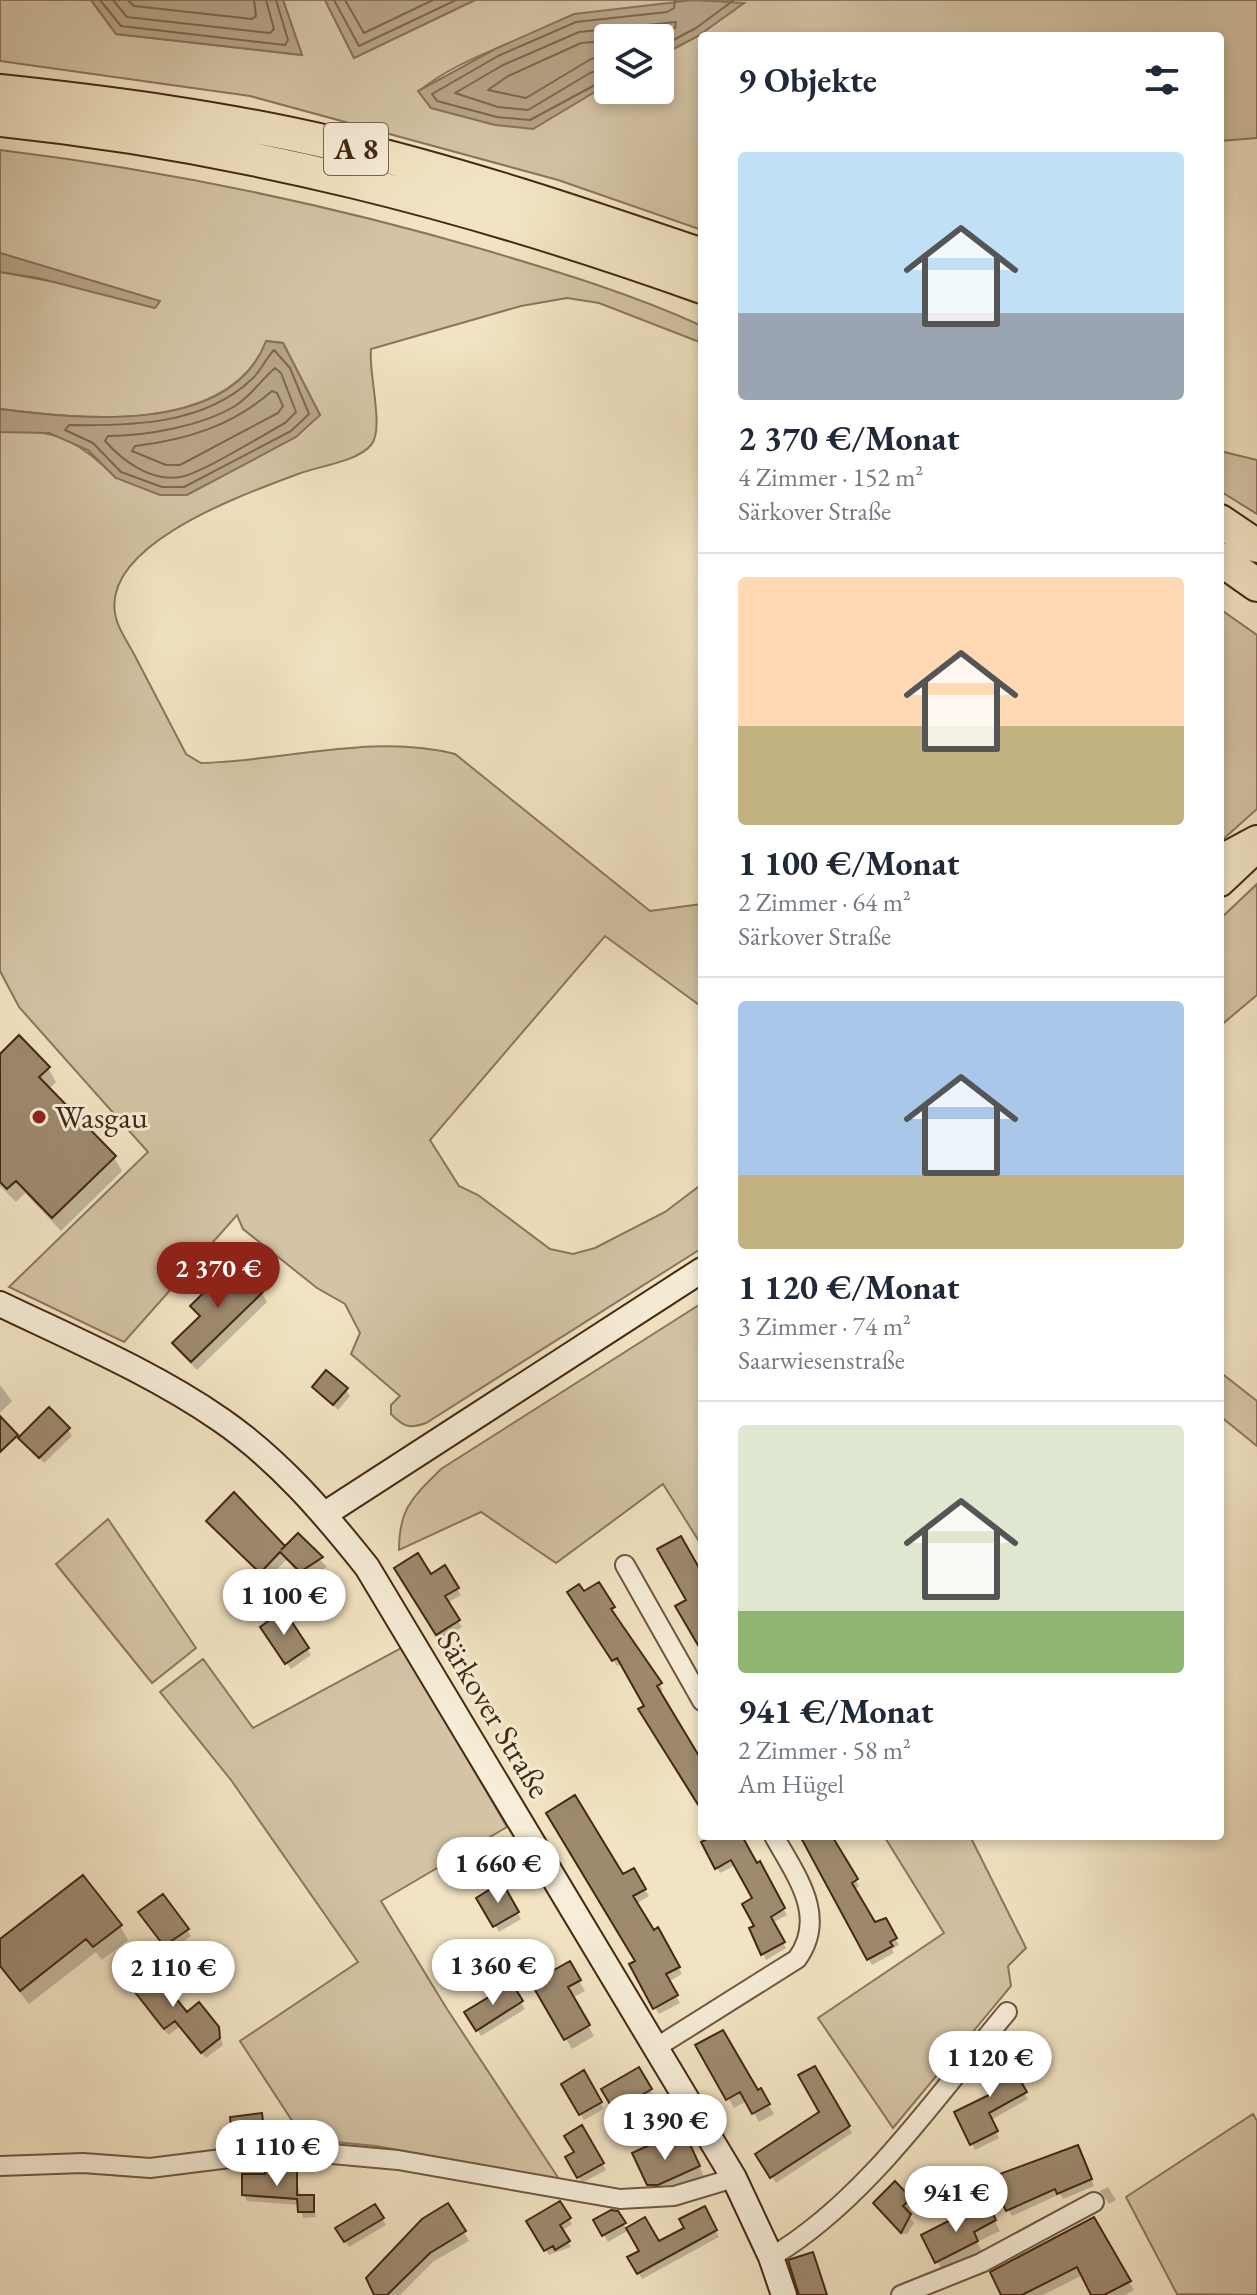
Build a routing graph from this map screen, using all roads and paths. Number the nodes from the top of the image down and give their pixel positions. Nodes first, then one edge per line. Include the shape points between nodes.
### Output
1 (0, 91) edge
2 (0, 120) edge
3 (698, 254) edge
4 (660, 272) junction
5 (698, 286) edge
6 (698, 296) edge
7 (1224, 524) edge
8 (1257, 546) edge
9 (1224, 562) edge
10 (1257, 585) edge
11 (1257, 844) edge
12 (1224, 860) edge
13 (1224, 878) edge
14 (698, 1273) edge
15 (0, 1304) edge
16 (325, 1514) junction
17 (625, 1565) dead end
18 (698, 1694) edge
19 (776, 1840) edge
20 (1007, 2012) dead end
21 (657, 2047) junction
22 (0, 2166) edge
23 (734, 2178) junction
24 (1094, 2202) dead end
25 (771, 2257) junction
26 (784, 2295) edge
27 (901, 2295) edge

1 - 3 highway, A 8 via 114,103 333,143 580,213
2 - 4 highway, A 8 via 116,132 329,173 425,197
4 - 5 highway, A 8
4 - 6 highway
7 - 8 highway
9 - 10 highway
11 - 12 highway
11 - 13 main road
14 - 16 main road
15 - 16 main road, Särkover Straße via 152,1377 203,1408 256,1447
16 - 21 main road, Särkover Straße via 367,1567
17 - 18 street
19 - 21 street via 809,1905 810,1935 804,1949 797,1959
20 - 25 street via 856,2191 801,2239
21 - 23 main road, Särkover Straße
22 - 23 street via 83,2163 150,2168 321,2153 398,2160 645,2200
23 - 25 main road, Särkover Straße
24 - 27 street via 981,2263
25 - 26 main road, Särkover Straße

